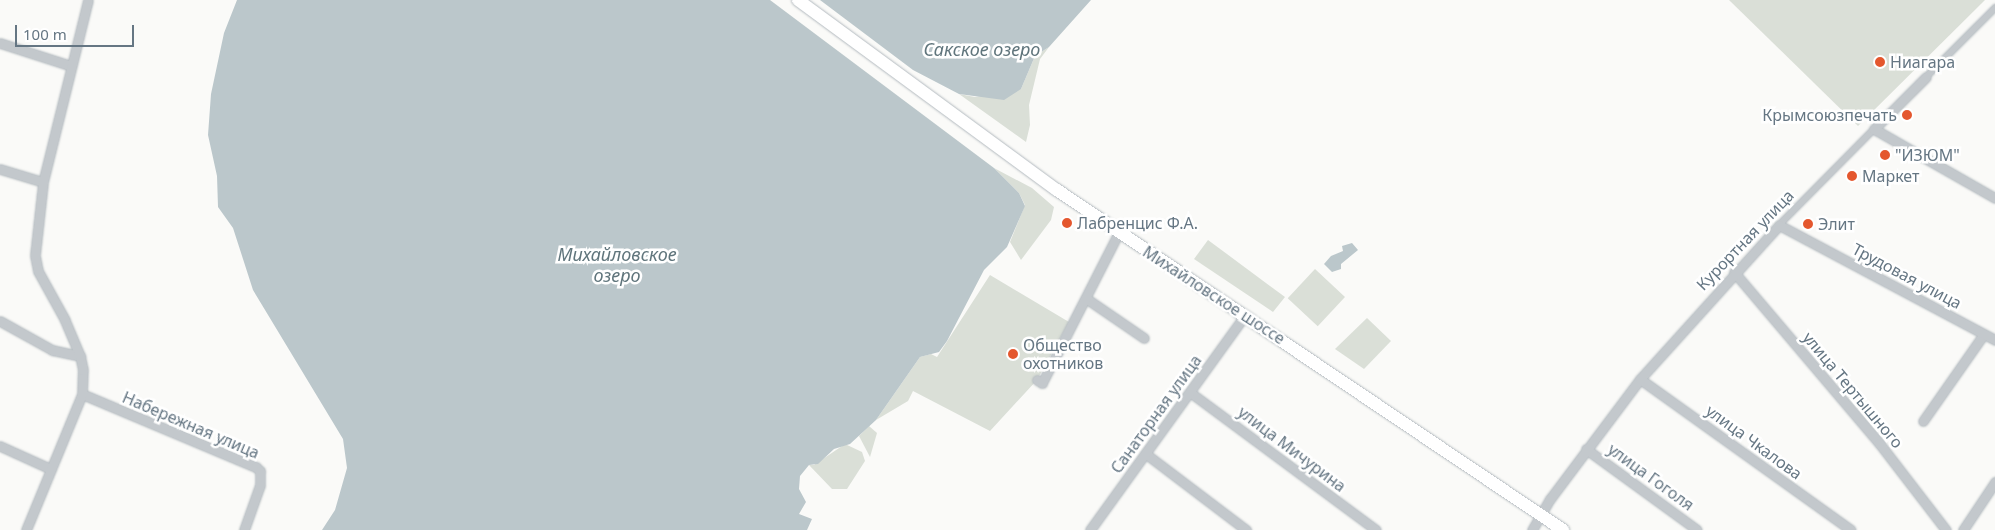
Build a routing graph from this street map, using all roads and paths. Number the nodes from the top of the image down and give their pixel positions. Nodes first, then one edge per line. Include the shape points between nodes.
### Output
1 (88, 0) edge
2 (798, 0) edge
3 (1995, 8) edge
4 (0, 43) edge
5 (70, 66) junction
6 (1926, 77) joint
7 (1874, 129) junction
8 (0, 169) edge
9 (43, 182) junction
10 (1995, 198) edge
11 (1779, 225) junction
12 (1119, 232) junction
13 (1734, 272) junction
14 (1086, 299) junction
15 (1245, 315) junction
16 (0, 321) edge
17 (1984, 334) junction
18 (1144, 338) dead end
19 (1995, 340) edge
20 (80, 356) junction
21 (1640, 379) junction
22 (1037, 380) dead end
23 (1191, 393) junction
24 (82, 394) junction
25 (1923, 421) dead end
26 (0, 446) edge
27 (1586, 449) junction
28 (1146, 454) junction
29 (51, 469) junction
30 (1995, 482) edge
31 (1541, 514) junction
32 (26, 530) edge
33 (244, 530) edge
34 (1090, 530) edge
35 (1246, 530) edge
36 (1376, 530) edge
37 (1532, 530) edge
38 (1562, 530) edge
39 (1697, 530) edge
40 (1851, 530) edge
41 (1946, 530) edge
42 (1963, 530) edge

1 - 5 street
2 - 12 main road, Михайловское шоссе via 997,148
3 - 6 street, Курортная улица
4 - 5 street
5 - 9 street
6 - 7 street, Курортная улица
7 - 10 street
7 - 11 street, Курортная улица
8 - 9 street
9 - 20 street via 36,230 38,271
11 - 13 street, Курортная улица
11 - 17 street, Трудовая улица
12 - 14 street
12 - 15 main road, Михайловское шоссе
13 - 21 street, Курортная улица
13 - 41 street, улица Тертышного via 1879,444
14 - 18 street
14 - 22 street via 1042,383
15 - 23 street, Санаторная улица
15 - 31 main road, Михайловское шоссе
16 - 20 street via 52,350
17 - 19 street, Трудовая улица
17 - 25 street
20 - 24 street
21 - 27 street, Курортная улица
21 - 40 street, улица Чкалова
23 - 28 street, Санаторная улица
23 - 36 street, улица Мичурина
24 - 29 street
24 - 33 street, Набережная улица via 256,467 260,471 260,485
26 - 29 street
27 - 31 street, Курортная улица
27 - 39 street, улица Гоголя
28 - 34 street, Санаторная улица
28 - 35 street
29 - 32 street
30 - 42 street
31 - 37 street, Курортная улица
31 - 38 main road, Михайловское шоссе

